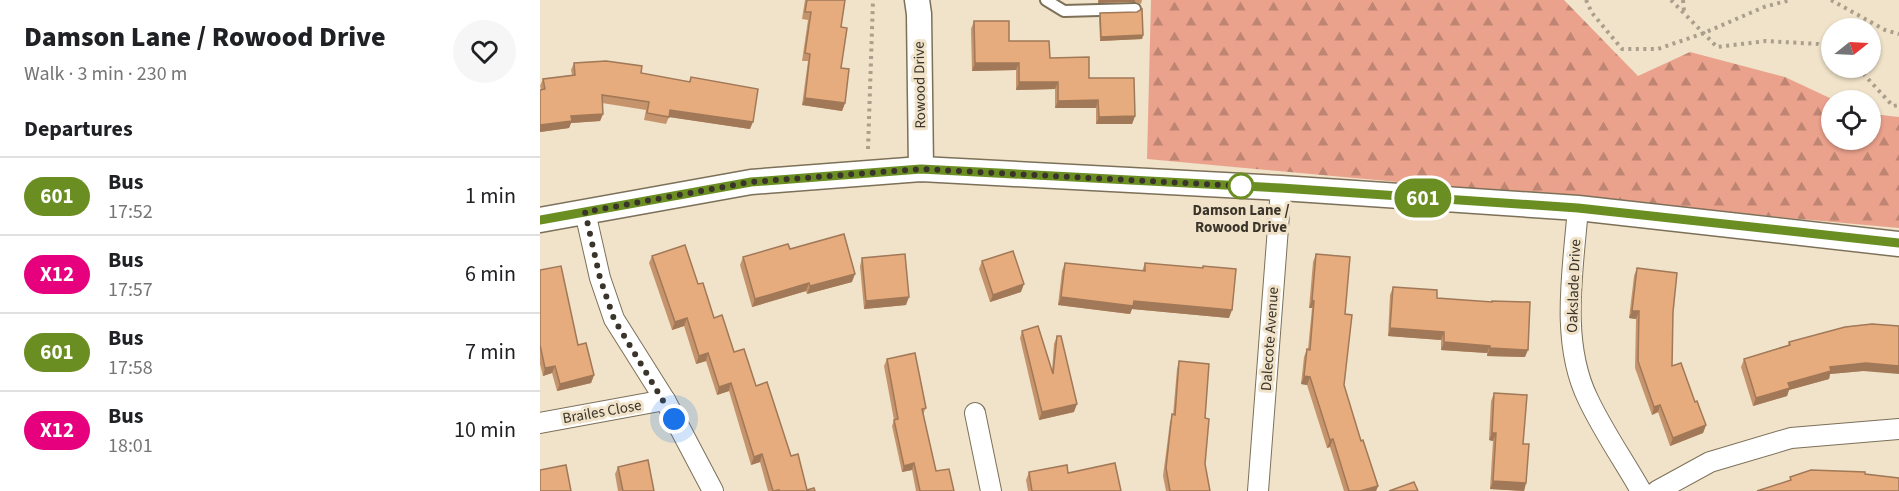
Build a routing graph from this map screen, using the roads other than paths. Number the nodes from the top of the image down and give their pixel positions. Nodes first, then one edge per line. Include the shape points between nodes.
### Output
1 (917, 0) edge
2 (1046, 0) edge
3 (1134, 9) dead end
4 (921, 169) junction
5 (1281, 188) junction
6 (1578, 208) junction
7 (585, 212) junction
8 (540, 220) edge
9 (1899, 243) edge
10 (665, 400) junction
11 (975, 413) dead end
12 (540, 423) edge
13 (1899, 429) edge
14 (712, 491) edge
15 (992, 491) edge
16 (1258, 491) edge
17 (1641, 491) edge
18 (1657, 491) edge

1 - 4 street, Rowood Drive
2 - 3 lane via 1064,11
4 - 5 street
4 - 7 street via 751,182
5 - 6 street
5 - 16 street, Dalecote Avenue
6 - 9 street
6 - 17 street, Oakslade Drive via 1572,334 1576,364 1587,398
7 - 8 street
7 - 10 street via 614,319
10 - 12 street, Brailes Close
10 - 14 street
11 - 15 street
13 - 18 street via 1791,438 1710,462

